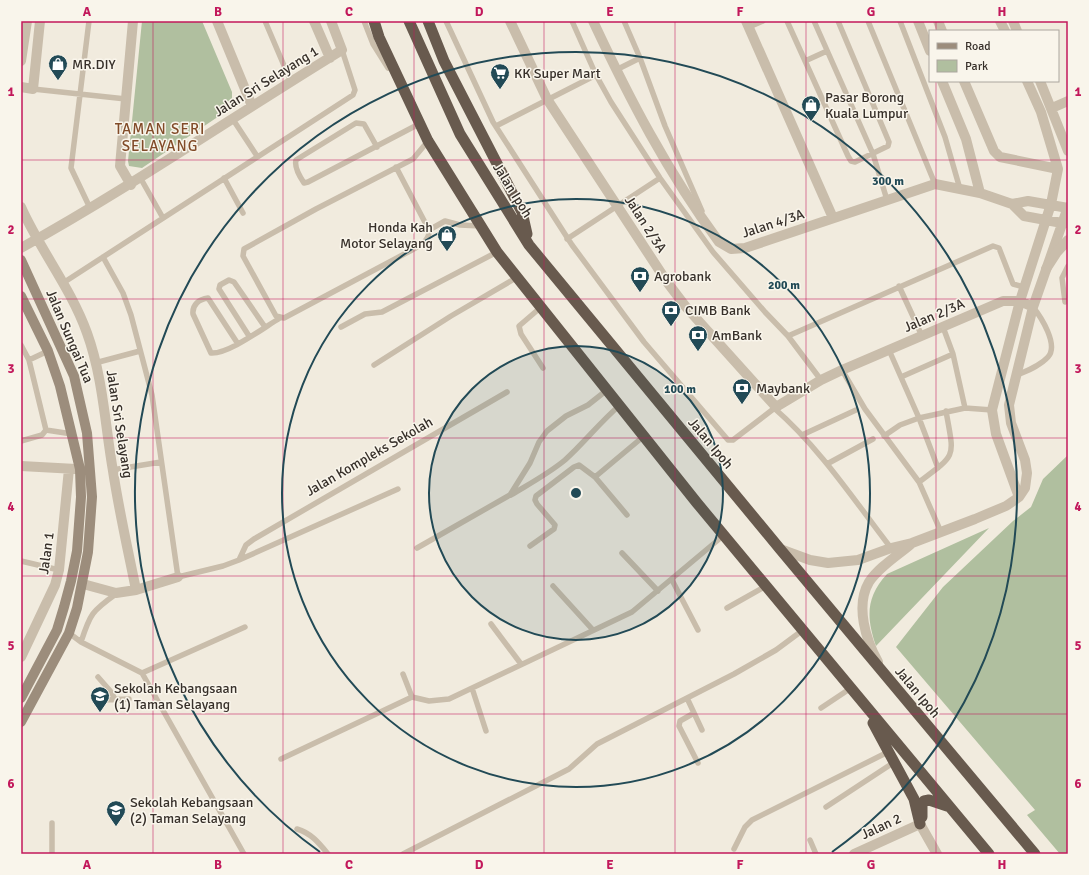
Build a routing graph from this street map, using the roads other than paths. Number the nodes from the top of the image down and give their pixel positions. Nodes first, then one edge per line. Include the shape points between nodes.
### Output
1 (27, 21) edge
2 (40, 21) edge
3 (89, 21) edge
4 (133, 21) edge
5 (216, 21) edge
6 (265, 21) edge
7 (314, 21) edge
8 (331, 21) edge
9 (364, 21) edge
10 (374, 21) edge
11 (409, 21) edge
12 (428, 21) edge
13 (446, 21) edge
14 (510, 21) edge
15 (572, 21) edge
16 (593, 21) edge
17 (624, 21) edge
18 (763, 21) edge
19 (787, 21) edge
20 (814, 21) edge
21 (838, 21) edge
22 (868, 21) edge
23 (900, 21) edge
24 (918, 21) edge
25 (1000, 21) edge
26 (1012, 21) edge
27 (748, 24) edge
28 (1004, 30) edge
29 (1016, 30) edge
30 (929, 48) edge
31 (342, 50) junction
32 (827, 51) junction
33 (330, 58) junction
34 (640, 58) junction
35 (21, 61) edge
36 (805, 61) junction
37 (616, 70) junction
38 (596, 75) junction
39 (291, 82) junction
40 (942, 82) edge
41 (964, 82) edge
42 (1027, 82) edge
43 (1040, 82) edge
44 (21, 87) edge
45 (33, 90) junction
46 (79, 94) junction
47 (126, 99) junction
48 (547, 100) junction
49 (408, 101) junction
50 (1068, 101) edge
51 (252, 106) junction
52 (1052, 108) junction
53 (232, 118) junction
54 (419, 124) junction
55 (496, 126) junction
56 (428, 141) junction
57 (378, 147) junction
58 (1068, 151) edge
59 (873, 154) junction
60 (257, 156) junction
61 (396, 167) junction
62 (1058, 169) junction
63 (224, 178) junction
64 (660, 178) junction
65 (140, 179) junction
66 (935, 184) junction
67 (131, 185) junction
68 (960, 189) junction
69 (980, 194) junction
70 (887, 200) junction
71 (1012, 204) junction
72 (1051, 204) junction
73 (21, 207) edge
74 (617, 207) junction
75 (90, 208) junction
76 (1068, 208) edge
77 (243, 213) dead end
78 (163, 218) junction
79 (833, 218) junction
80 (1045, 221) junction
81 (1065, 223) edge
82 (706, 225) junction
83 (481, 226) junction
84 (429, 230) junction
85 (37, 239) junction
86 (568, 239) junction
87 (1068, 240) edge
88 (529, 245) junction
89 (21, 248) edge
90 (497, 252) junction
91 (103, 257) junction
92 (21, 260) edge
93 (1068, 266) edge
94 (1046, 269) junction
95 (516, 278) junction
96 (63, 283) junction
97 (899, 286) junction
98 (1024, 287) junction
99 (21, 296) edge
100 (1020, 302) junction
101 (1065, 302) dead end
102 (1033, 307) junction
103 (540, 308) junction
104 (280, 318) junction
105 (265, 327) junction
106 (341, 327) dead end
107 (943, 327) junction
108 (249, 336) junction
109 (788, 336) junction
110 (922, 336) junction
111 (238, 344) junction
112 (21, 345) edge
113 (889, 350) junction
114 (48, 351) junction
115 (140, 351) junction
116 (953, 354) junction
117 (29, 360) junction
118 (95, 363) junction
119 (374, 365) dead end
120 (543, 368) dead end
121 (842, 370) junction
122 (1015, 376) junction
123 (901, 377) junction
124 (821, 380) junction
125 (607, 390) junction
126 (507, 392) dead end
127 (619, 406) junction
128 (775, 408) junction
129 (965, 408) junction
130 (856, 410) dead end
131 (992, 410) junction
132 (946, 411) junction
133 (919, 418) junction
134 (46, 430) junction
135 (73, 434) junction
136 (802, 435) junction
137 (644, 436) junction
138 (884, 436) junction
139 (873, 439) dead end
140 (21, 441) edge
141 (161, 462) junction
142 (827, 464) junction
143 (21, 466) edge
144 (938, 468) junction
145 (69, 469) junction
146 (80, 469) junction
147 (112, 470) junction
148 (595, 477) junction
149 (920, 482) junction
150 (398, 489) dead end
151 (510, 496) junction
152 (1019, 497) junction
153 (627, 515) dead end
154 (941, 532) junction
155 (724, 535) junction
156 (912, 543) junction
157 (530, 546) dead end
158 (416, 548) dead end
159 (890, 548) junction
160 (780, 549) junction
161 (622, 553) dead end
162 (239, 560) junction
163 (21, 561) edge
164 (59, 570) junction
165 (178, 577) junction
166 (672, 580) junction
167 (83, 584) junction
168 (553, 586) dead end
169 (766, 586) junction
170 (136, 590) junction
171 (658, 592) junction
172 (116, 593) junction
173 (727, 608) dead end
174 (491, 624) dead end
175 (245, 626) dead end
176 (593, 630) junction
177 (698, 630) dead end
178 (803, 630) junction
179 (69, 633) junction
180 (81, 642) junction
181 (21, 657) edge
182 (521, 664) junction
183 (142, 673) junction
184 (403, 674) dead end
185 (884, 674) junction
186 (98, 677) dead end
187 (472, 688) junction
188 (851, 688) junction
189 (412, 697) junction
190 (21, 698) edge
191 (687, 698) junction
192 (130, 699) dead end
193 (102, 700) dead end
194 (115, 700) junction
195 (864, 705) junction
196 (821, 708) dead end
197 (694, 713) junction
198 (21, 722) edge
199 (702, 730) dead end
200 (486, 731) dead end
201 (888, 752) junction
202 (281, 759) dead end
203 (698, 763) dead end
204 (893, 763) junction
205 (948, 806) junction
206 (826, 807) dead end
207 (52, 823) dead end
208 (920, 824) junction
209 (297, 829) dead end
210 (810, 840) dead end
211 (734, 850) dead end
212 (52, 854) edge
213 (244, 854) edge
214 (328, 854) edge
215 (403, 854) edge
216 (816, 854) edge
217 (854, 854) edge
218 (937, 854) edge
219 (989, 854) edge
220 (1035, 854) edge

1 - 35 street
2 - 45 street
3 - 46 lane
4 - 47 street
5 - 51 street
6 - 39 lane
7 - 33 street
8 - 31 street
9 - 49 lane via 373,44
10 - 49 highway
11 - 88 highway, Jalan Ipoh via 460,134
12 - 88 highway via 444,61 522,212
13 - 55 lane
14 - 48 street, Jalan 2/3A
15 - 38 lane
16 - 37 street, Jalan 4/3A
17 - 34 lane
18 - 27 lane
19 - 36 lane
20 - 32 lane
21 - 59 lane via 889,142 888,146
22 - 66 lane
23 - 68 lane via 945,137
24 - 30 street
25 - 28 street
26 - 29 street
27 - 79 street
31 - 33 street, Jalan Sri Selayang 1
31 - 60 lane via 355,90 353,94
32 - 36 lane
32 - 59 lane
33 - 39 street, Jalan Sri Selayang 1
34 - 37 lane
34 - 82 lane
36 - 59 lane via 851,161 855,162
37 - 82 street, Jalan 4/3A via 671,173
38 - 48 lane
38 - 64 lane
39 - 51 street, Jalan Sri Selayang 1
40 - 69 street via 966,139
41 - 62 street via 994,151 1000,157
42 - 62 street via 1041,112
43 - 52 street
44 - 45 street
45 - 46 lane
46 - 47 lane
46 - 75 lane via 70,168
47 - 67 street via 120,166
48 - 55 lane
48 - 74 street, Jalan 2/3A
49 - 54 highway
50 - 52 street
51 - 53 street, Jalan Sri Selayang 1
52 - 58 street
53 - 60 lane
53 - 65 street, Jalan Sri Selayang 1
54 - 56 highway
54 - 57 lane
55 - 86 lane
56 - 61 lane via 413,159
56 - 83 highway
57 - 57 lane via 308,182 302,180 295,165 296,160 356,123 364,124
59 - 70 lane
60 - 63 lane
61 - 84 lane
61 - 104 lane via 244,249 243,256 270,306
62 - 72 street
63 - 77 lane
63 - 78 lane
64 - 74 lane
64 - 109 lane via 714,252
65 - 67 street, Jalan Sri Selayang 1
65 - 78 lane
66 - 68 street, Jalan 4/3A
66 - 70 street, Jalan 4/3A
67 - 75 street, Jalan Sri Selayang 1
68 - 69 street, Jalan 4/3A
69 - 71 street, Jalan 4/3A
70 - 79 street, Jalan 4/3A
71 - 72 street, Jalan 4/3A via 1028,201
71 - 80 street, Jalan 4/3A via 1024,216
72 - 76 street, Jalan 4/3A
72 - 80 street
73 - 85 street, Jalan Sri Selayang
74 - 86 lane
74 - 128 street, Jalan 2/3A via 686,307
75 - 85 street, Jalan Sri Selayang 1
76 - 81 street
78 - 91 lane
79 - 82 street, Jalan 4/3A via 745,248 730,249 719,242
80 - 81 street, Jalan 4/3A
80 - 98 street
81 - 94 street
83 - 84 lane via 445,222
83 - 90 highway
84 - 104 lane via 430,234 425,242 410,251
85 - 89 street, Jalan Sri Selayang 1
85 - 96 street, Jalan Sri Selayang
86 - 128 lane via 644,342 728,440 733,440
87 - 94 street
88 - 160 highway, Jalan Ipoh
90 - 95 highway
90 - 106 lane via 382,312 365,314
91 - 96 lane
91 - 115 lane via 123,293
92 - 167 main road, Jalan Sungai Tua via 74,376 86,426 92,497
93 - 101 lane via 1062,278
94 - 102 street
95 - 103 highway
95 - 119 lane
96 - 118 street, Jalan Sri Selayang via 87,333
97 - 98 lane via 993,246 999,248 1013,284
97 - 109 lane
97 - 110 lane
98 - 100 street
99 - 114 main road, Jalan Sungai Tua
100 - 102 street, Jalan 2/3A
100 - 107 street, Jalan 2/3A via 1002,301
100 - 131 street
102 - 122 street
102 - 122 lane via 1047,328 1051,347 1049,356
103 - 120 lane via 519,326 521,334
103 - 125 highway
104 - 105 lane
105 - 108 lane
105 - 108 lane via 234,282 229,280 220,285 219,289
107 - 110 street, Jalan 2/3A
107 - 116 lane
108 - 111 lane
109 - 124 lane
110 - 113 street, Jalan 2/3A
111 - 111 lane via 219,354 211,353 193,314 192,309 195,305 208,298
112 - 117 lane
113 - 121 street, Jalan 2/3A
113 - 123 lane
114 - 117 lane
114 - 135 main road, Jalan Sungai Tua
115 - 118 lane
115 - 141 lane via 152,395
116 - 123 lane
116 - 129 lane
117 - 134 lane
118 - 147 street, Jalan Sri Selayang via 102,391
121 - 124 street, Jalan 2/3A
121 - 138 lane
122 - 152 street via 1009,405 1011,423 1025,460 1027,473 1025,488
123 - 133 lane
124 - 128 street, Jalan 2/3A
125 - 127 highway
125 - 151 lane via 547,431
126 - 162 lane, Jalan Kompleks Sekolah via 246,545
127 - 137 highway
127 - 151 lane via 565,459 542,477
128 - 136 lane
129 - 131 lane
129 - 132 lane
130 - 136 lane
131 - 152 street via 996,434
132 - 133 lane
132 - 144 lane via 952,453
133 - 138 lane via 900,425
133 - 144 lane
134 - 135 lane
134 - 140 lane via 42,435
135 - 146 main road, Jalan Sungai Tua
136 - 142 lane
137 - 148 lane
137 - 155 highway
138 - 149 lane
139 - 142 lane
141 - 147 lane
141 - 165 lane
142 - 159 lane
143 - 145 street
144 - 149 lane
145 - 146 street
145 - 164 street, Jalan 1
146 - 190 main road, Jalan Sungai Tua via 80,523 71,581 57,630
147 - 170 street, Jalan Sri Selayang
148 - 153 lane
148 - 157 lane via 579,465 536,496 536,504 555,525 554,529
149 - 154 lane
150 - 162 lane
151 - 158 lane
152 - 154 street via 1006,506
154 - 156 street
155 - 166 lane
155 - 169 highway
156 - 159 street
156 - 185 street via 882,567 869,582 864,596 864,628
159 - 160 street via 858,560 839,563 810,560
160 - 185 highway, Jalan Ipoh
161 - 171 lane
162 - 165 lane
163 - 164 lane
164 - 181 street, Jalan 1 via 55,585
165 - 170 street
166 - 171 lane
166 - 177 lane
167 - 172 street
167 - 179 main road, Jalan Sungai Tua
168 - 176 lane
169 - 173 lane
169 - 178 highway
170 - 172 street
171 - 176 lane via 632,612
172 - 180 lane via 100,605 89,618
174 - 182 lane
175 - 183 lane
176 - 182 lane
178 - 188 highway
178 - 191 lane via 776,650
179 - 180 lane
179 - 198 main road, Jalan Sungai Tua
180 - 183 lane
182 - 187 lane
183 - 213 lane
184 - 189 lane
185 - 220 highway, Jalan Ipoh
186 - 194 lane
187 - 189 lane via 449,699 429,701
187 - 200 lane
188 - 195 highway
188 - 196 lane
189 - 202 lane
191 - 197 lane
191 - 215 lane via 596,744 570,770
192 - 194 lane
193 - 194 lane
195 - 201 highway
195 - 205 highway
197 - 199 lane
197 - 203 lane via 680,721 679,726
201 - 204 highway
201 - 211 lane via 752,820 745,827
204 - 206 lane
204 - 208 highway via 914,799
205 - 208 highway via 924,801
205 - 219 highway
207 - 212 lane
208 - 217 street, Jalan 2
208 - 218 street
209 - 214 lane via 316,839
210 - 216 lane

